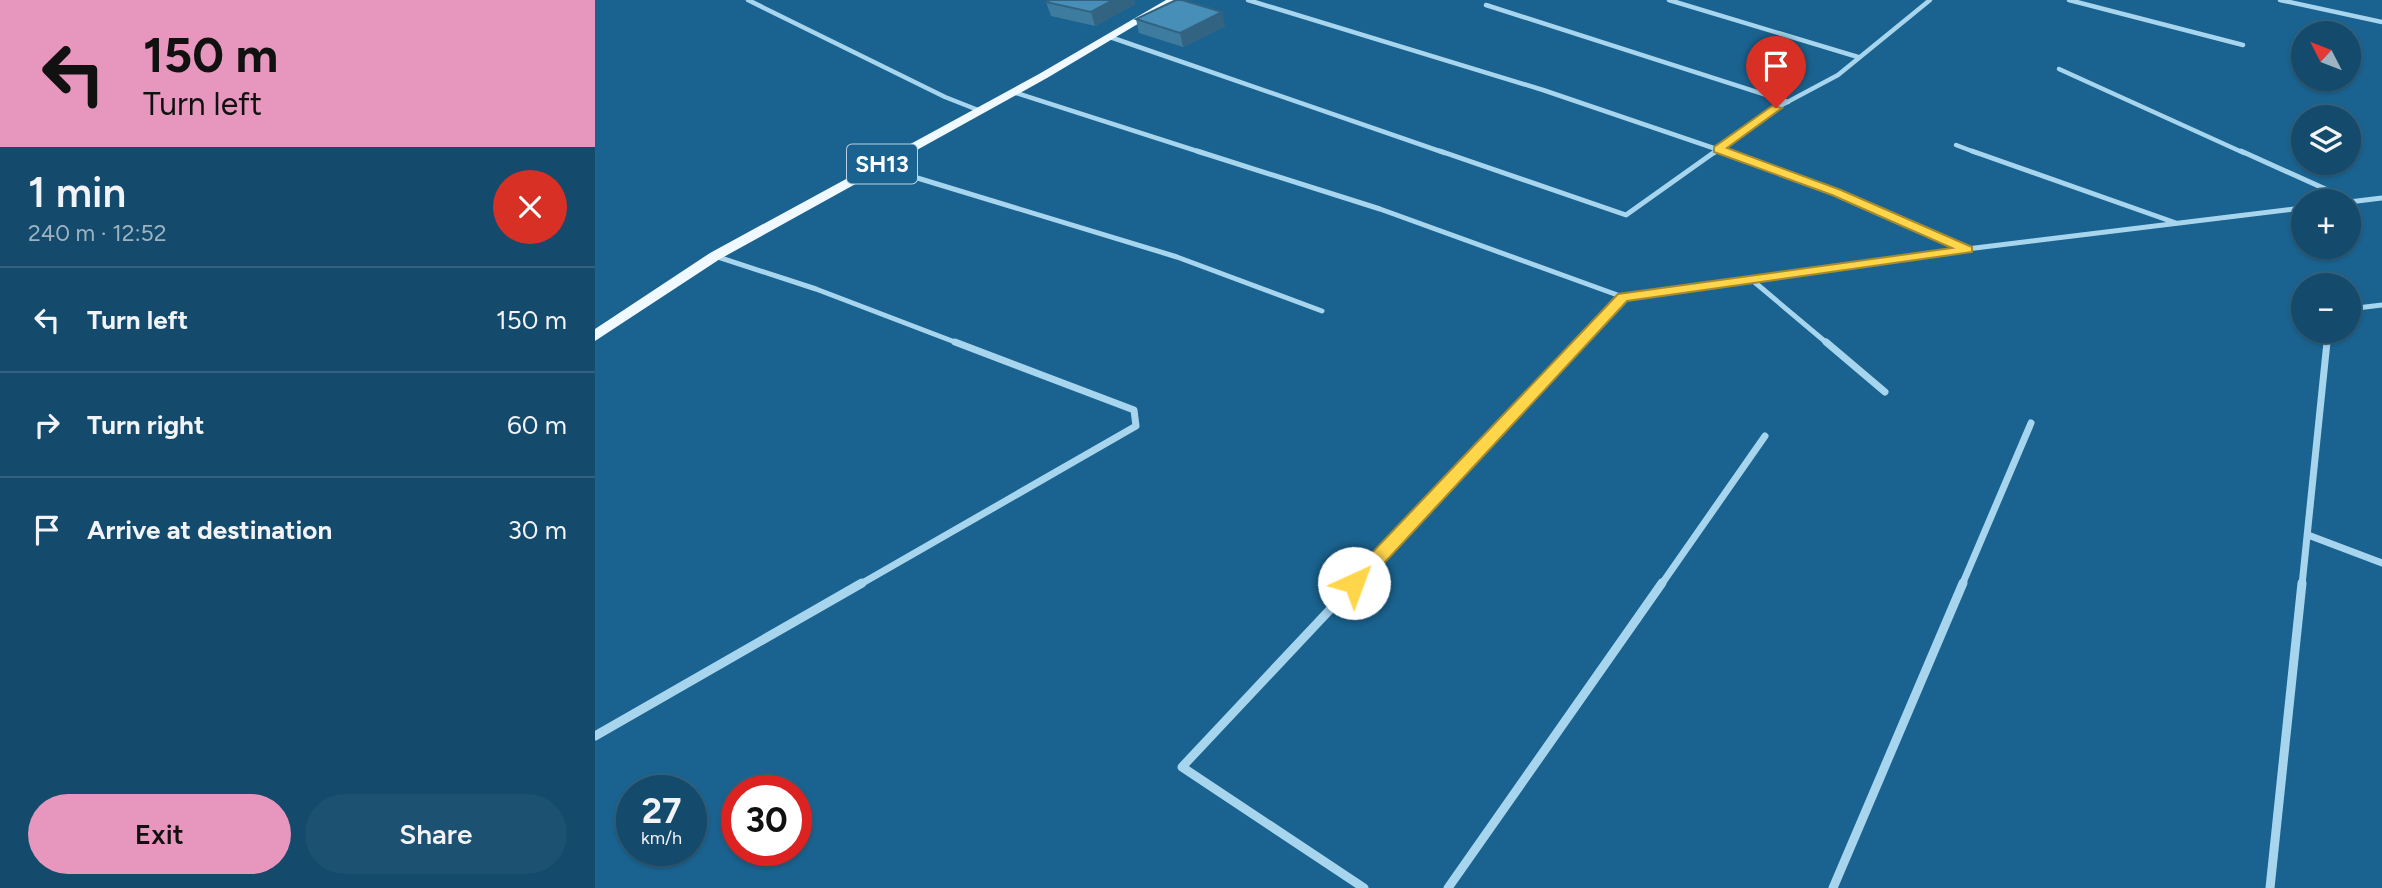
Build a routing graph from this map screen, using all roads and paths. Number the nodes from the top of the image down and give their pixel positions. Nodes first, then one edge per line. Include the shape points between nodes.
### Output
1 (748, 0) edge
2 (1173, 0) edge
3 (1248, 0) edge
4 (1669, 0) edge
5 (1930, 0) edge
6 (2069, 0) edge
7 (2280, 0) edge
8 (1486, 5) dead end
9 (2382, 22) edge
10 (1109, 37) junction
11 (2243, 45) dead end
12 (1858, 57) junction
13 (2059, 69) dead end
14 (1013, 92) junction
15 (1788, 102) junction
16 (978, 110) junction
17 (1956, 145) dead end
18 (1718, 149) junction
19 (878, 166) junction
20 (2322, 189) edge
21 (2382, 198) edge
22 (2361, 201) edge
23 (2291, 209) edge
24 (2178, 223) junction
25 (1967, 249) junction
26 (715, 256) junction
27 (1752, 280) junction
28 (1623, 297) junction
29 (2382, 305) edge
30 (2361, 308) edge
31 (1322, 311) dead end
32 (595, 337) edge
33 (2327, 343) edge
34 (1885, 392) dead end
35 (2031, 423) dead end
36 (1765, 436) dead end
37 (2308, 535) junction
38 (2382, 563) edge
39 (595, 736) edge
40 (1364, 888) edge
41 (1448, 888) edge
42 (1833, 888) edge
43 (2270, 888) edge

1 - 16 street
2 - 10 main road, SH13
3 - 18 street
4 - 12 street
5 - 12 street
6 - 11 street
7 - 9 street
8 - 15 street
10 - 14 main road, SH13
10 - 18 street via 1626,215
12 - 15 street via 1838,75
13 - 20 street
14 - 16 main road, SH13
14 - 28 street via 1380,209
15 - 18 street
16 - 19 main road, SH13
17 - 24 street
18 - 25 street
19 - 26 main road, SH13
19 - 31 street via 1177,257
21 - 22 street
23 - 24 street
24 - 25 street
25 - 27 street
26 - 32 main road, SH13
26 - 39 street via 816,289 1134,410 1136,426
27 - 28 street
27 - 34 street
28 - 40 street via 1182,766
29 - 30 street
33 - 37 street
35 - 42 street
36 - 41 street
37 - 38 street
37 - 43 street

